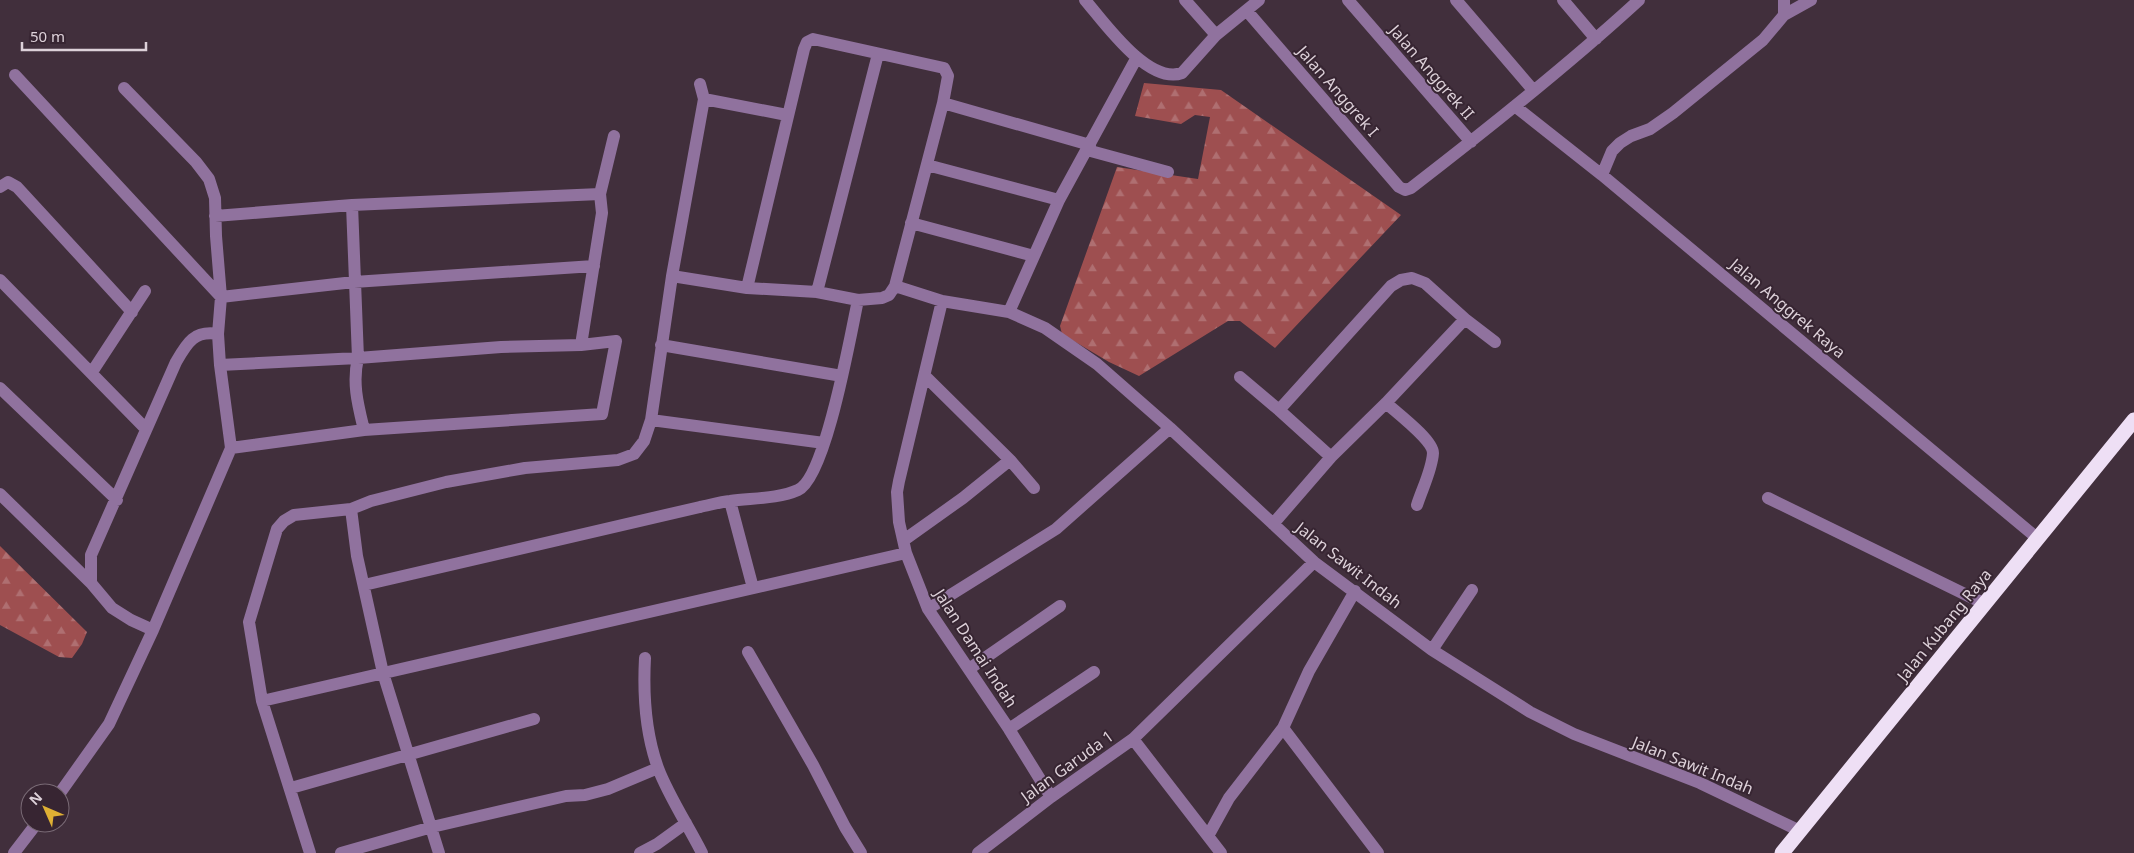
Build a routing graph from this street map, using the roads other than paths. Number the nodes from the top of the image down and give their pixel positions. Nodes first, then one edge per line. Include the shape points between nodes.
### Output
1 (1085, 0) edge
2 (1185, 0) edge
3 (1259, 0) edge
4 (1348, 0) edge
5 (1456, 0) edge
6 (1563, 0) edge
7 (1639, 0) edge
8 (1784, 0) edge
9 (1811, 0) edge
10 (1247, 11) junction
11 (1784, 15) junction
12 (1216, 35) junction
13 (1596, 39) junction
14 (878, 54) junction
15 (1136, 59) junction
16 (15, 75) dead end
17 (700, 84) dead end
18 (124, 88) dead end
19 (1533, 90) junction
20 (704, 99) junction
21 (942, 103) junction
22 (1516, 107) junction
23 (787, 115) junction
24 (614, 136) dead end
25 (1472, 142) junction
26 (1088, 147) junction
27 (927, 165) junction
28 (1168, 172) dead end
29 (1602, 175) junction
30 (0, 187) edge
31 (600, 194) junction
32 (1059, 200) junction
33 (352, 205) junction
34 (215, 216) junction
35 (911, 224) junction
36 (1034, 256) junction
37 (594, 266) junction
38 (672, 276) junction
39 (0, 280) edge
40 (354, 282) junction
41 (895, 286) junction
42 (747, 288) junction
43 (145, 291) dead end
44 (817, 292) junction
45 (221, 297) junction
46 (858, 300) junction
47 (942, 301) junction
48 (132, 312) junction
49 (1009, 312) junction
50 (1465, 319) junction
51 (218, 334) junction
52 (1495, 342) dead end
53 (581, 345) junction
54 (661, 345) junction
55 (358, 358) junction
56 (220, 365) junction
57 (92, 372) junction
58 (842, 376) junction
59 (925, 376) junction
60 (1240, 378) dead end
61 (0, 388) edge
62 (1386, 404) junction
63 (1279, 410) junction
64 (651, 420) junction
65 (2134, 420) edge
66 (145, 428) junction
67 (1170, 428) junction
68 (364, 430) junction
69 (824, 442) junction
70 (231, 448) junction
71 (1331, 457) junction
72 (1010, 460) junction
73 (1034, 488) dead end
74 (0, 494) edge
75 (1768, 498) dead end
76 (117, 500) junction
77 (730, 501) junction
78 (1418, 505) dead end
79 (351, 509) junction
80 (1273, 524) junction
81 (2036, 538) junction
82 (904, 540) junction
83 (906, 553) junction
84 (1314, 562) junction
85 (91, 583) junction
86 (364, 585) junction
87 (753, 588) junction
88 (1472, 590) dead end
89 (1355, 591) junction
90 (1985, 604) junction
91 (1060, 606) dead end
92 (928, 609) junction
93 (153, 630) junction
94 (1432, 650) junction
95 (748, 652) dead end
96 (645, 658) dead end
97 (969, 669) junction
98 (1094, 672) dead end
99 (383, 673) junction
100 (262, 701) junction
101 (534, 719) dead end
102 (1283, 728) junction
103 (1009, 729) junction
104 (1133, 739) junction
105 (407, 754) junction
106 (658, 768) junction
107 (67, 783) edge
108 (290, 788) junction
109 (1051, 797) junction
110 (686, 822) junction
111 (432, 827) junction
112 (1800, 831) junction
113 (29, 833) edge
114 (1208, 836) junction
115 (14, 853) edge
116 (310, 853) edge
117 (341, 853) edge
118 (439, 853) edge
119 (640, 853) edge
120 (702, 853) edge
121 (861, 853) edge
122 (978, 853) edge
123 (1221, 853) edge
124 (1378, 853) edge
125 (1782, 853) edge

1 - 15 street
2 - 12 street
3 - 10 street
4 - 25 street, Jalan Anggrek II
5 - 19 street
6 - 13 street
7 - 13 street
8 - 11 street
9 - 11 street
10 - 12 street
10 - 25 street, Jalan Anggrek I via 1399,187 1411,188
11 - 29 street via 1763,40 1700,92 1650,129 1620,143 1612,151
12 - 15 street via 1182,73 1155,70
13 - 19 street
14 - 21 street via 944,68 948,76
14 - 23 street via 813,39 808,42
14 - 44 street
15 - 26 street
16 - 45 street
17 - 20 street
18 - 34 street via 209,179 215,198
19 - 22 street
20 - 23 street
20 - 38 street
21 - 26 street
21 - 27 street
22 - 25 street
22 - 29 street, Jalan Anggrek Raya
23 - 42 street
24 - 31 street
26 - 28 street
26 - 32 street
27 - 32 street
27 - 35 street
29 - 81 street, Jalan Anggrek Raya
30 - 48 street via 8,182 17,187
31 - 33 street
31 - 37 street via 602,213
32 - 36 street
33 - 34 street
33 - 40 street
34 - 45 street
35 - 36 street
35 - 41 street
36 - 49 street
37 - 40 street
37 - 53 street
38 - 42 street
38 - 54 street
39 - 57 street
40 - 45 street
40 - 55 street
41 - 46 street via 889,295 882,298
41 - 47 street, Jalan Sawit Indah
42 - 44 street
43 - 48 street
44 - 46 street
45 - 51 street
46 - 58 street
47 - 49 street, Jalan Sawit Indah
47 - 59 street, Jalan Damai Indah
48 - 57 street
49 - 67 street, Jalan Sawit Indah via 1045,328 1097,364
50 - 52 street
50 - 62 street
50 - 63 street via 1425,283 1412,278 1401,280 1391,286
51 - 56 street
51 - 66 street via 211,332 191,339 176,362
53 - 55 street via 501,347
53 - 68 street via 616,341 602,414
54 - 58 street
54 - 64 street
55 - 56 street
55 - 68 street via 354,374
56 - 70 street
57 - 66 street
58 - 69 street
59 - 72 street
59 - 82 street, Jalan Damai Indah via 897,492
60 - 63 street
61 - 76 street
62 - 71 street
62 - 78 street via 1425,438 1432,449
63 - 71 street
64 - 69 street
64 - 79 street via 644,441 634,454 618,460 525,468 446,482
65 - 81 highway, Jalan Kubang Raya
66 - 76 street
67 - 80 street, Jalan Sawit Indah
67 - 92 street via 1056,529
68 - 70 street
69 - 77 street via 808,482 799,490
70 - 93 street
71 - 80 street
72 - 73 street
72 - 82 street
74 - 85 street
75 - 90 street
76 - 85 street via 91,555
77 - 86 street
77 - 87 street
79 - 86 street
79 - 100 street via 294,515 277,529 249,622
80 - 84 street, Jalan Sawit Indah
81 - 90 highway, Jalan Kubang Raya
82 - 83 street, Jalan Damai Indah
83 - 87 street
83 - 92 street, Jalan Damai Indah
84 - 89 street, Jalan Sawit Indah
84 - 104 street
85 - 93 street via 112,608
86 - 99 street
87 - 99 street
88 - 94 street
89 - 94 street, Jalan Sawit Indah
89 - 102 street via 1308,671
90 - 112 highway, Jalan Kubang Raya
91 - 97 street
92 - 97 street, Jalan Damai Indah
93 - 107 street via 108,724
94 - 112 street, Jalan Sawit Indah via 1530,712 1574,734 1700,783
95 - 121 street
96 - 106 street via 647,722
97 - 103 street, Jalan Damai Indah
98 - 103 street
99 - 100 street
99 - 105 street
100 - 108 street
101 - 105 street
102 - 114 street via 1229,798
102 - 124 street
103 - 109 street, Jalan Damai Indah
104 - 109 street, Jalan Garuda 1
104 - 114 street, Jalan Garuda 1
105 - 108 street
105 - 111 street
106 - 110 street
106 - 111 street via 585,795 566,796
108 - 116 street
109 - 122 street, Jalan Garuda 1
110 - 119 street
110 - 120 street
111 - 117 street
111 - 118 street
112 - 125 highway, Jalan Kubang Raya
113 - 115 street
114 - 123 street, Jalan Garuda 1

